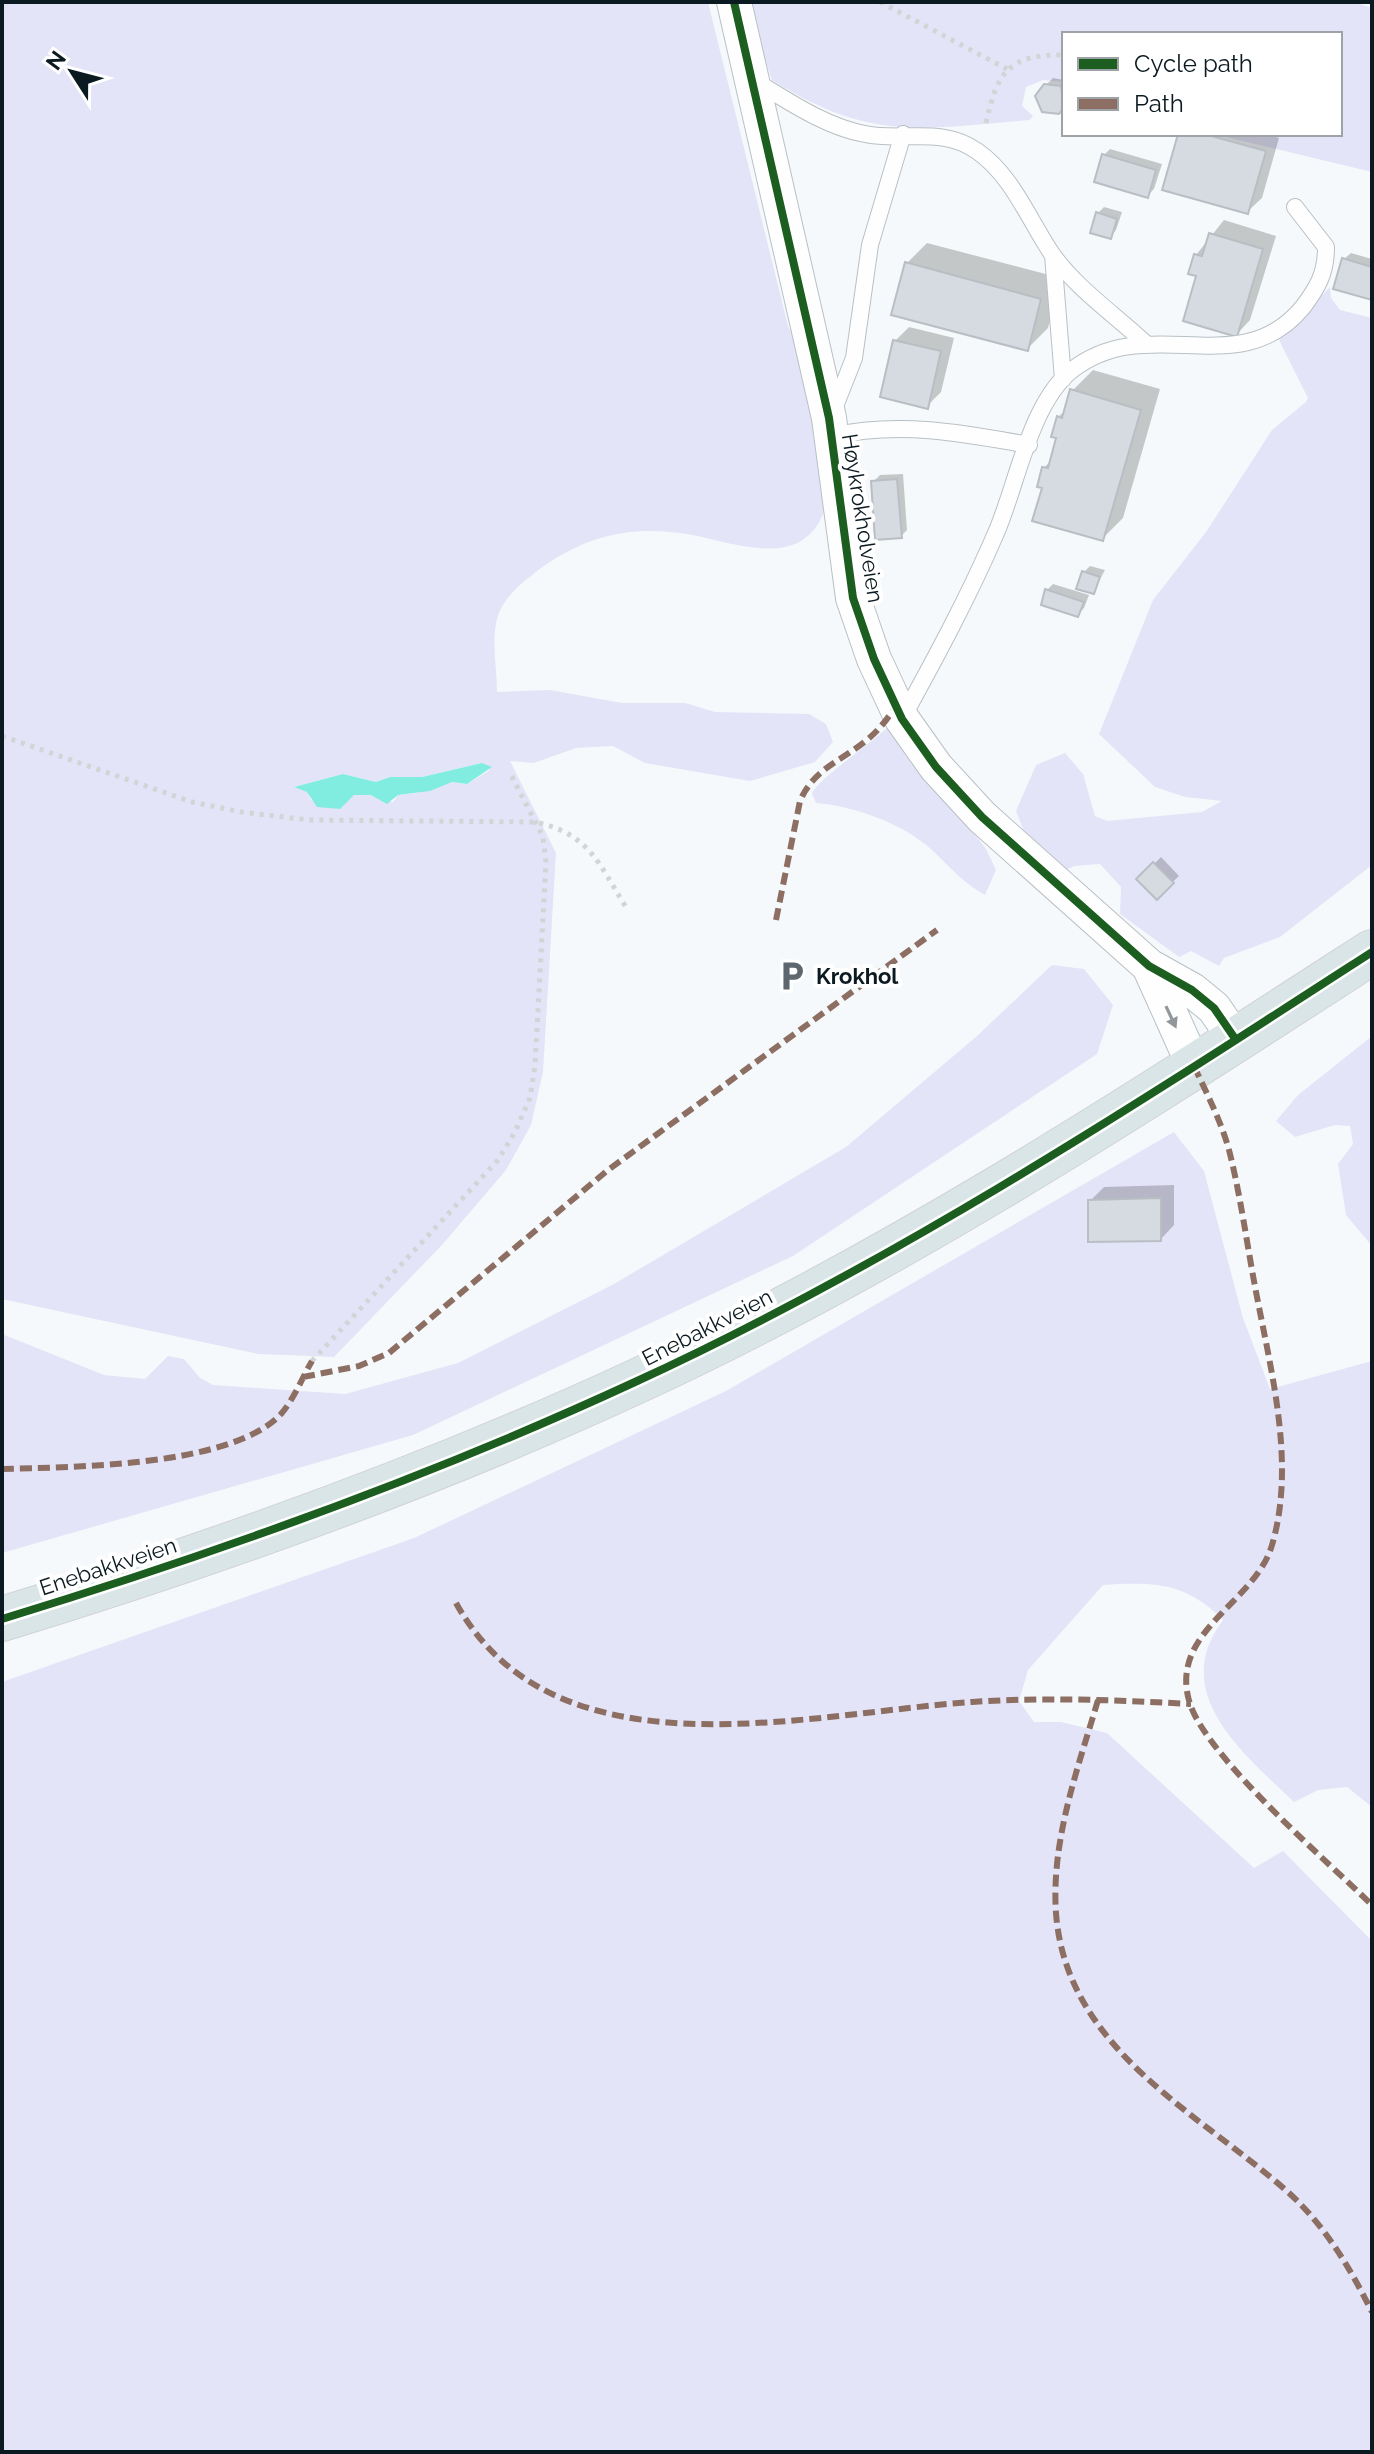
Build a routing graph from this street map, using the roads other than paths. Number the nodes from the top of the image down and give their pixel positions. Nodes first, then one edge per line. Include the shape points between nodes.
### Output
1 (734, 2) edge
2 (755, 81) junction
3 (903, 134) junction
4 (1295, 207) dead end
5 (1053, 255) junction
6 (1144, 342) junction
7 (1063, 379) junction
8 (831, 427) junction
9 (1029, 445) junction
10 (902, 719) junction
11 (1372, 952) edge
12 (1149, 966) junction
13 (1236, 1040) junction
14 (1194, 1066) junction
15 (2, 1619) edge

1 - 2 street, Høykrokholveien
2 - 3 lane via 810,113 865,134
2 - 8 street, Høykrokholveien
3 - 5 lane via 941,136 978,151 1011,187
3 - 8 lane via 870,245 854,358
4 - 6 lane via 1326,247 1322,282 1295,317 1271,333 1234,346
5 - 6 lane
5 - 7 lane
6 - 7 lane via 1111,350
7 - 9 lane via 1047,399
8 - 9 lane via 949,430
8 - 10 street, Høykrokholveien via 853,598
9 - 10 lane via 995,536
10 - 12 street, Høykrokholveien via 936,767 982,817
11 - 13 main road, Enebakkveien
12 - 13 street, Høykrokholveien via 1214,1008
12 -> 14 street, Høykrokholveien
13 - 14 main road, Enebakkveien
14 - 15 main road, Enebakkveien via 930,1227 637,1381 331,1509

